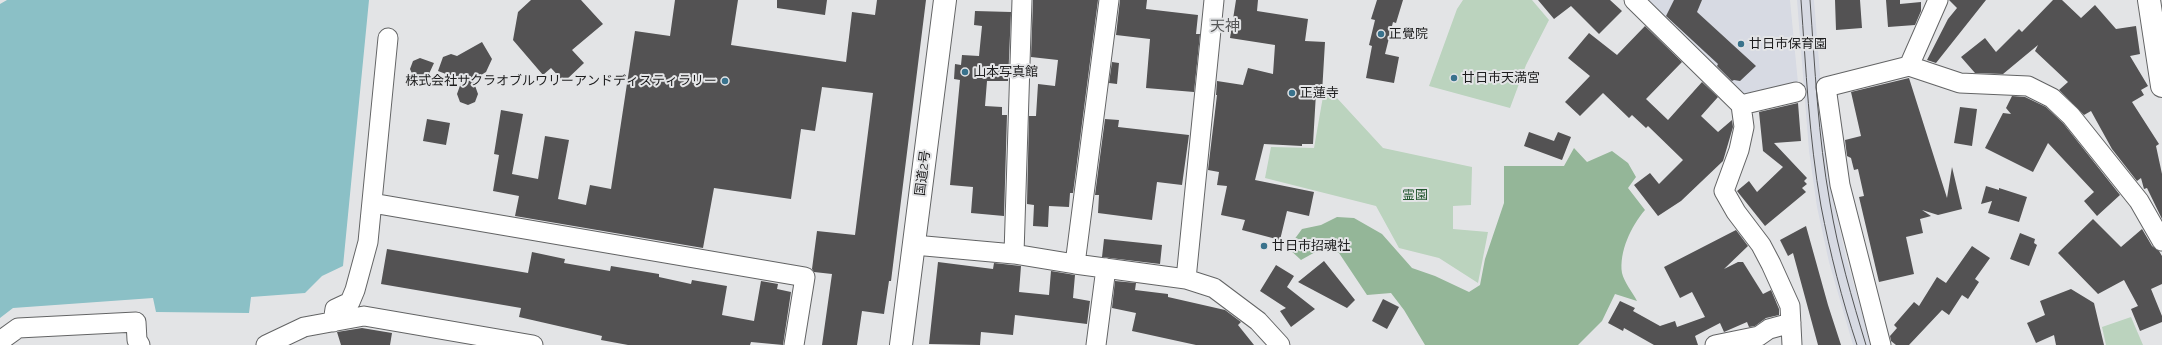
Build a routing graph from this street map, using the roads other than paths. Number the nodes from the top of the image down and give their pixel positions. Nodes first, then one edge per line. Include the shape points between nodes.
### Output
1 (945, 0) edge
2 (1022, 0) edge
3 (1109, 0) edge
4 (1214, 0) edge
5 (1634, 0) edge
6 (2149, 0) edge
7 (1936, 1) edge
8 (388, 38) dead end
9 (1909, 66) junction
10 (2162, 86) edge
11 (1796, 92) dead end
12 (1741, 105) junction
13 (372, 203) junction
14 (2162, 241) edge
15 (914, 244) junction
16 (1014, 254) junction
17 (1075, 264) junction
18 (1106, 268) junction
19 (1186, 279) junction
20 (333, 322) junction
21 (1791, 323) junction
22 (0, 341) edge
23 (140, 345) edge
24 (266, 345) edge
25 (532, 345) edge
26 (794, 345) edge
27 (901, 345) edge
28 (1096, 345) edge
29 (1280, 345) edge
30 (1715, 345) edge
31 (1792, 345) edge
32 (1881, 345) edge

1 - 15 main road, 国道2号
2 - 16 street
3 - 17 street
4 - 19 street
5 - 12 street
6 - 10 main road
7 - 9 street
8 - 13 street
9 - 14 street via 1960,83 2028,86 2052,98 2071,116 2139,201
9 - 32 street via 1826,87 1840,185
11 - 12 street
12 - 21 street via 1744,127 1739,150 1724,191 1771,264 1790,306
13 - 20 street via 368,242 355,290 350,302 335,309
13 - 26 street via 805,277
15 - 16 street
15 - 27 main road, 国道2号
16 - 17 street
17 - 18 street
18 - 19 street
18 - 28 street
19 - 29 street via 1214,288 1258,321
20 - 24 street via 304,327
20 - 25 street via 364,316
21 - 30 street via 1769,329 1759,336
21 - 31 street
22 - 23 street via 18,328 136,322 137,340

